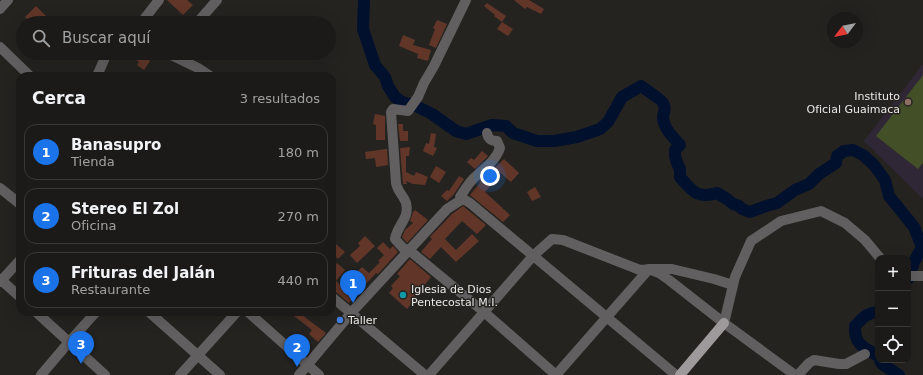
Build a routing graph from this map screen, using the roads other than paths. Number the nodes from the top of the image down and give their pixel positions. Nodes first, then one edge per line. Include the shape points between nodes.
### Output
1 (8, 0) edge
2 (159, 0) edge
3 (216, 0) edge
4 (466, 0) edge
5 (0, 9) edge
6 (146, 16) edge
7 (203, 16) edge
8 (0, 47) edge
9 (104, 60) edge
10 (183, 60) edge
11 (26, 72) edge
12 (99, 72) edge
13 (204, 72) edge
14 (486, 134) dead end
15 (0, 188) edge
16 (461, 200) junction
17 (16, 201) edge
18 (410, 251) junction
19 (878, 255) edge
20 (534, 256) junction
21 (16, 264) edge
22 (649, 269) junction
23 (911, 276) edge
24 (922, 276) edge
25 (1, 280) edge
26 (733, 285) junction
27 (16, 293) edge
28 (336, 301) edge
29 (484, 312) junction
30 (351, 314) junction
31 (40, 316) edge
32 (92, 316) edge
33 (153, 316) edge
34 (233, 316) edge
35 (253, 316) edge
36 (607, 317) junction
37 (724, 323) junction
38 (69, 342) junction
39 (865, 354) dead end
40 (198, 356) junction
41 (308, 365) junction
42 (41, 375) edge
43 (105, 375) edge
44 (180, 375) edge
45 (220, 375) edge
46 (298, 375) edge
47 (319, 375) edge
48 (425, 375) edge
49 (429, 375) edge
50 (556, 375) edge
51 (676, 375) edge
52 (680, 375) edge
53 (795, 375) edge
54 (798, 375) edge

1 - 5 street
2 - 6 street
3 - 7 street
4 - 18 street via 408,112 394,109 391,112 396,187 404,199 407,212 395,239 403,248
8 - 11 street
9 - 12 street
10 - 13 street
14 - 16 street via 490,140 497,142 499,152 471,180 460,197
15 - 17 street
16 - 18 street via 447,209
16 - 20 street via 470,203
18 - 29 street
18 - 30 street
19 - 26 street via 845,223 821,211 781,221 751,241
20 - 22 street via 552,239 564,240 640,270
20 - 29 street
20 - 36 street
21 - 25 street
22 - 26 street via 672,269
22 - 36 street
22 - 37 street via 659,273
23 - 24 street
25 - 27 street
26 - 37 street
28 - 30 street
29 - 49 street
29 - 50 street
30 - 41 street
30 - 48 street
31 - 38 street
32 - 38 street
33 - 40 street
34 - 40 street
35 - 41 street
36 - 50 street
36 - 51 street
37 - 52 main road
37 - 53 street
38 - 42 street
38 - 43 street
39 - 54 street via 846,364 814,360
40 - 44 street
40 - 45 street
41 - 46 street
41 - 47 street

